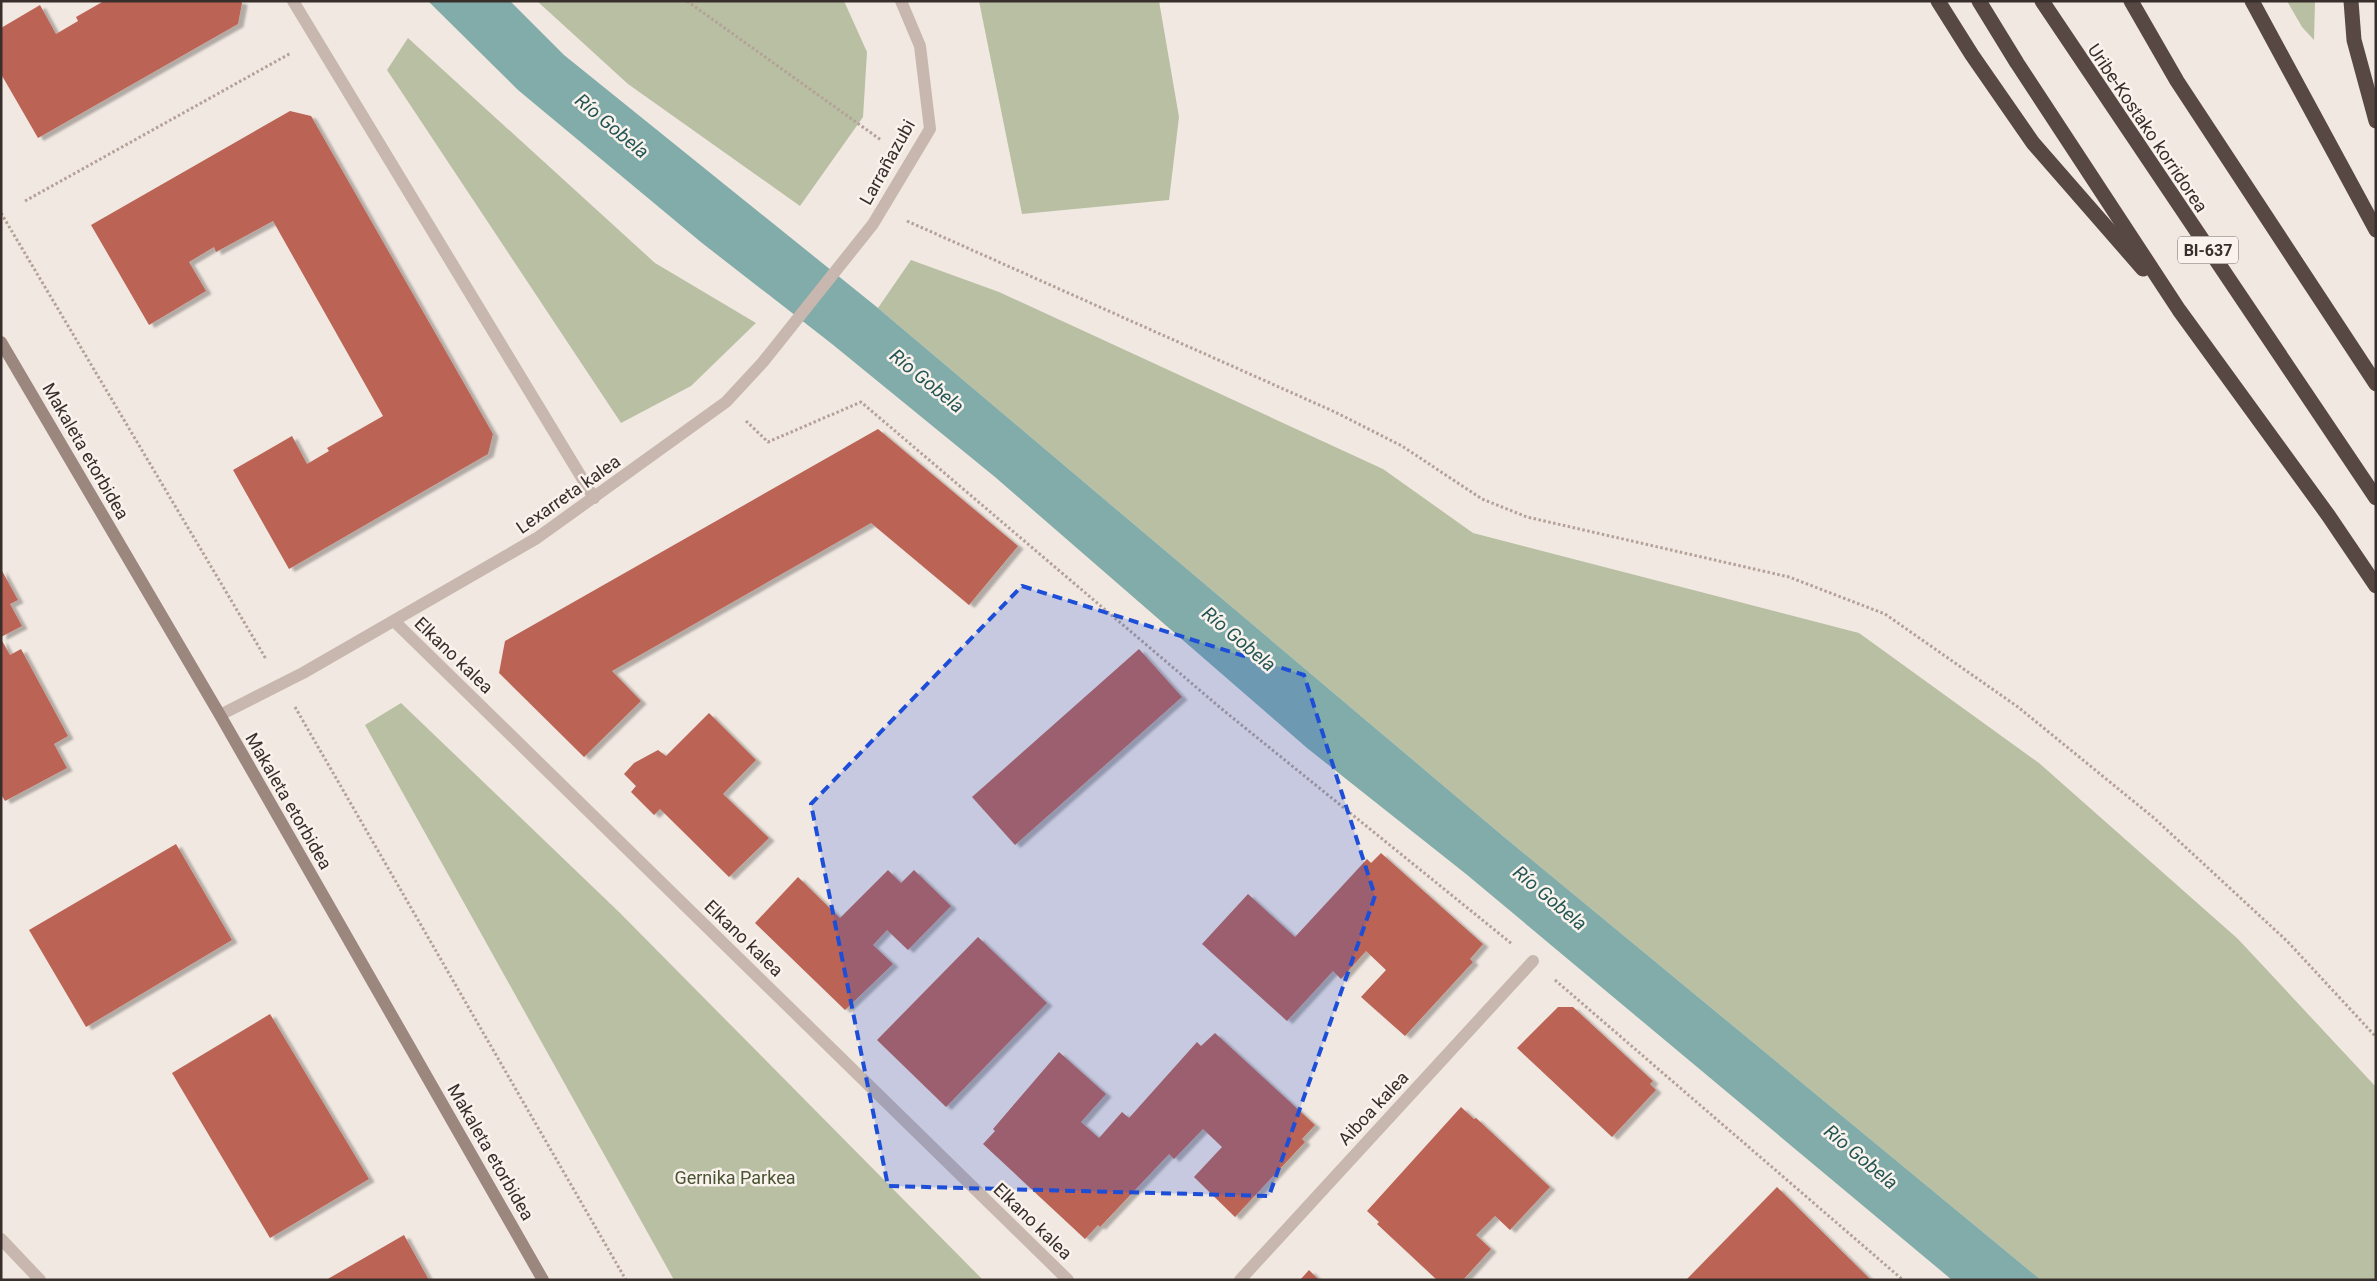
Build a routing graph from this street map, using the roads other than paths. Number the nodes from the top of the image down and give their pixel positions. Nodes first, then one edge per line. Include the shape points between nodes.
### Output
1 (293, 1) edge
2 (902, 1) edge
3 (1938, 1) edge
4 (1979, 1) edge
5 (2042, 1) edge
6 (2131, 1) edge
7 (2252, 1) edge
8 (2351, 1) edge
9 (2376, 121) edge
10 (873, 224) joint
11 (2376, 230) edge
12 (2179, 310) junction
13 (1, 342) edge
14 (2376, 384) edge
15 (594, 498) junction
16 (2376, 498) edge
17 (2376, 586) edge
18 (395, 622) junction
19 (220, 715) junction
20 (1532, 961) road end
21 (1, 1239) edge
22 (40, 1280) edge
23 (543, 1280) edge
24 (1068, 1280) edge
25 (1240, 1280) edge

1 - 15 street
2 - 10 street, Larrañazubi via 920,46 930,129
3 - 12 highway via 2033,143
4 - 12 highway
5 - 16 highway, Uribe-Kostako korridorea / BI-637
6 - 14 highway via 2177,81
7 - 11 highway
8 - 9 highway via 2354,40
10 - 15 street, Lexarreta kalea via 763,362 726,402
12 - 17 highway
13 - 19 street, Makaleta etorbidea
15 - 18 street, Lexarreta kalea via 538,538
18 - 19 street, Lexarreta kalea
18 - 24 street, Elkano kalea
19 - 23 street, Makaleta etorbidea
20 - 25 street, Aiboa kalea
21 - 22 street

